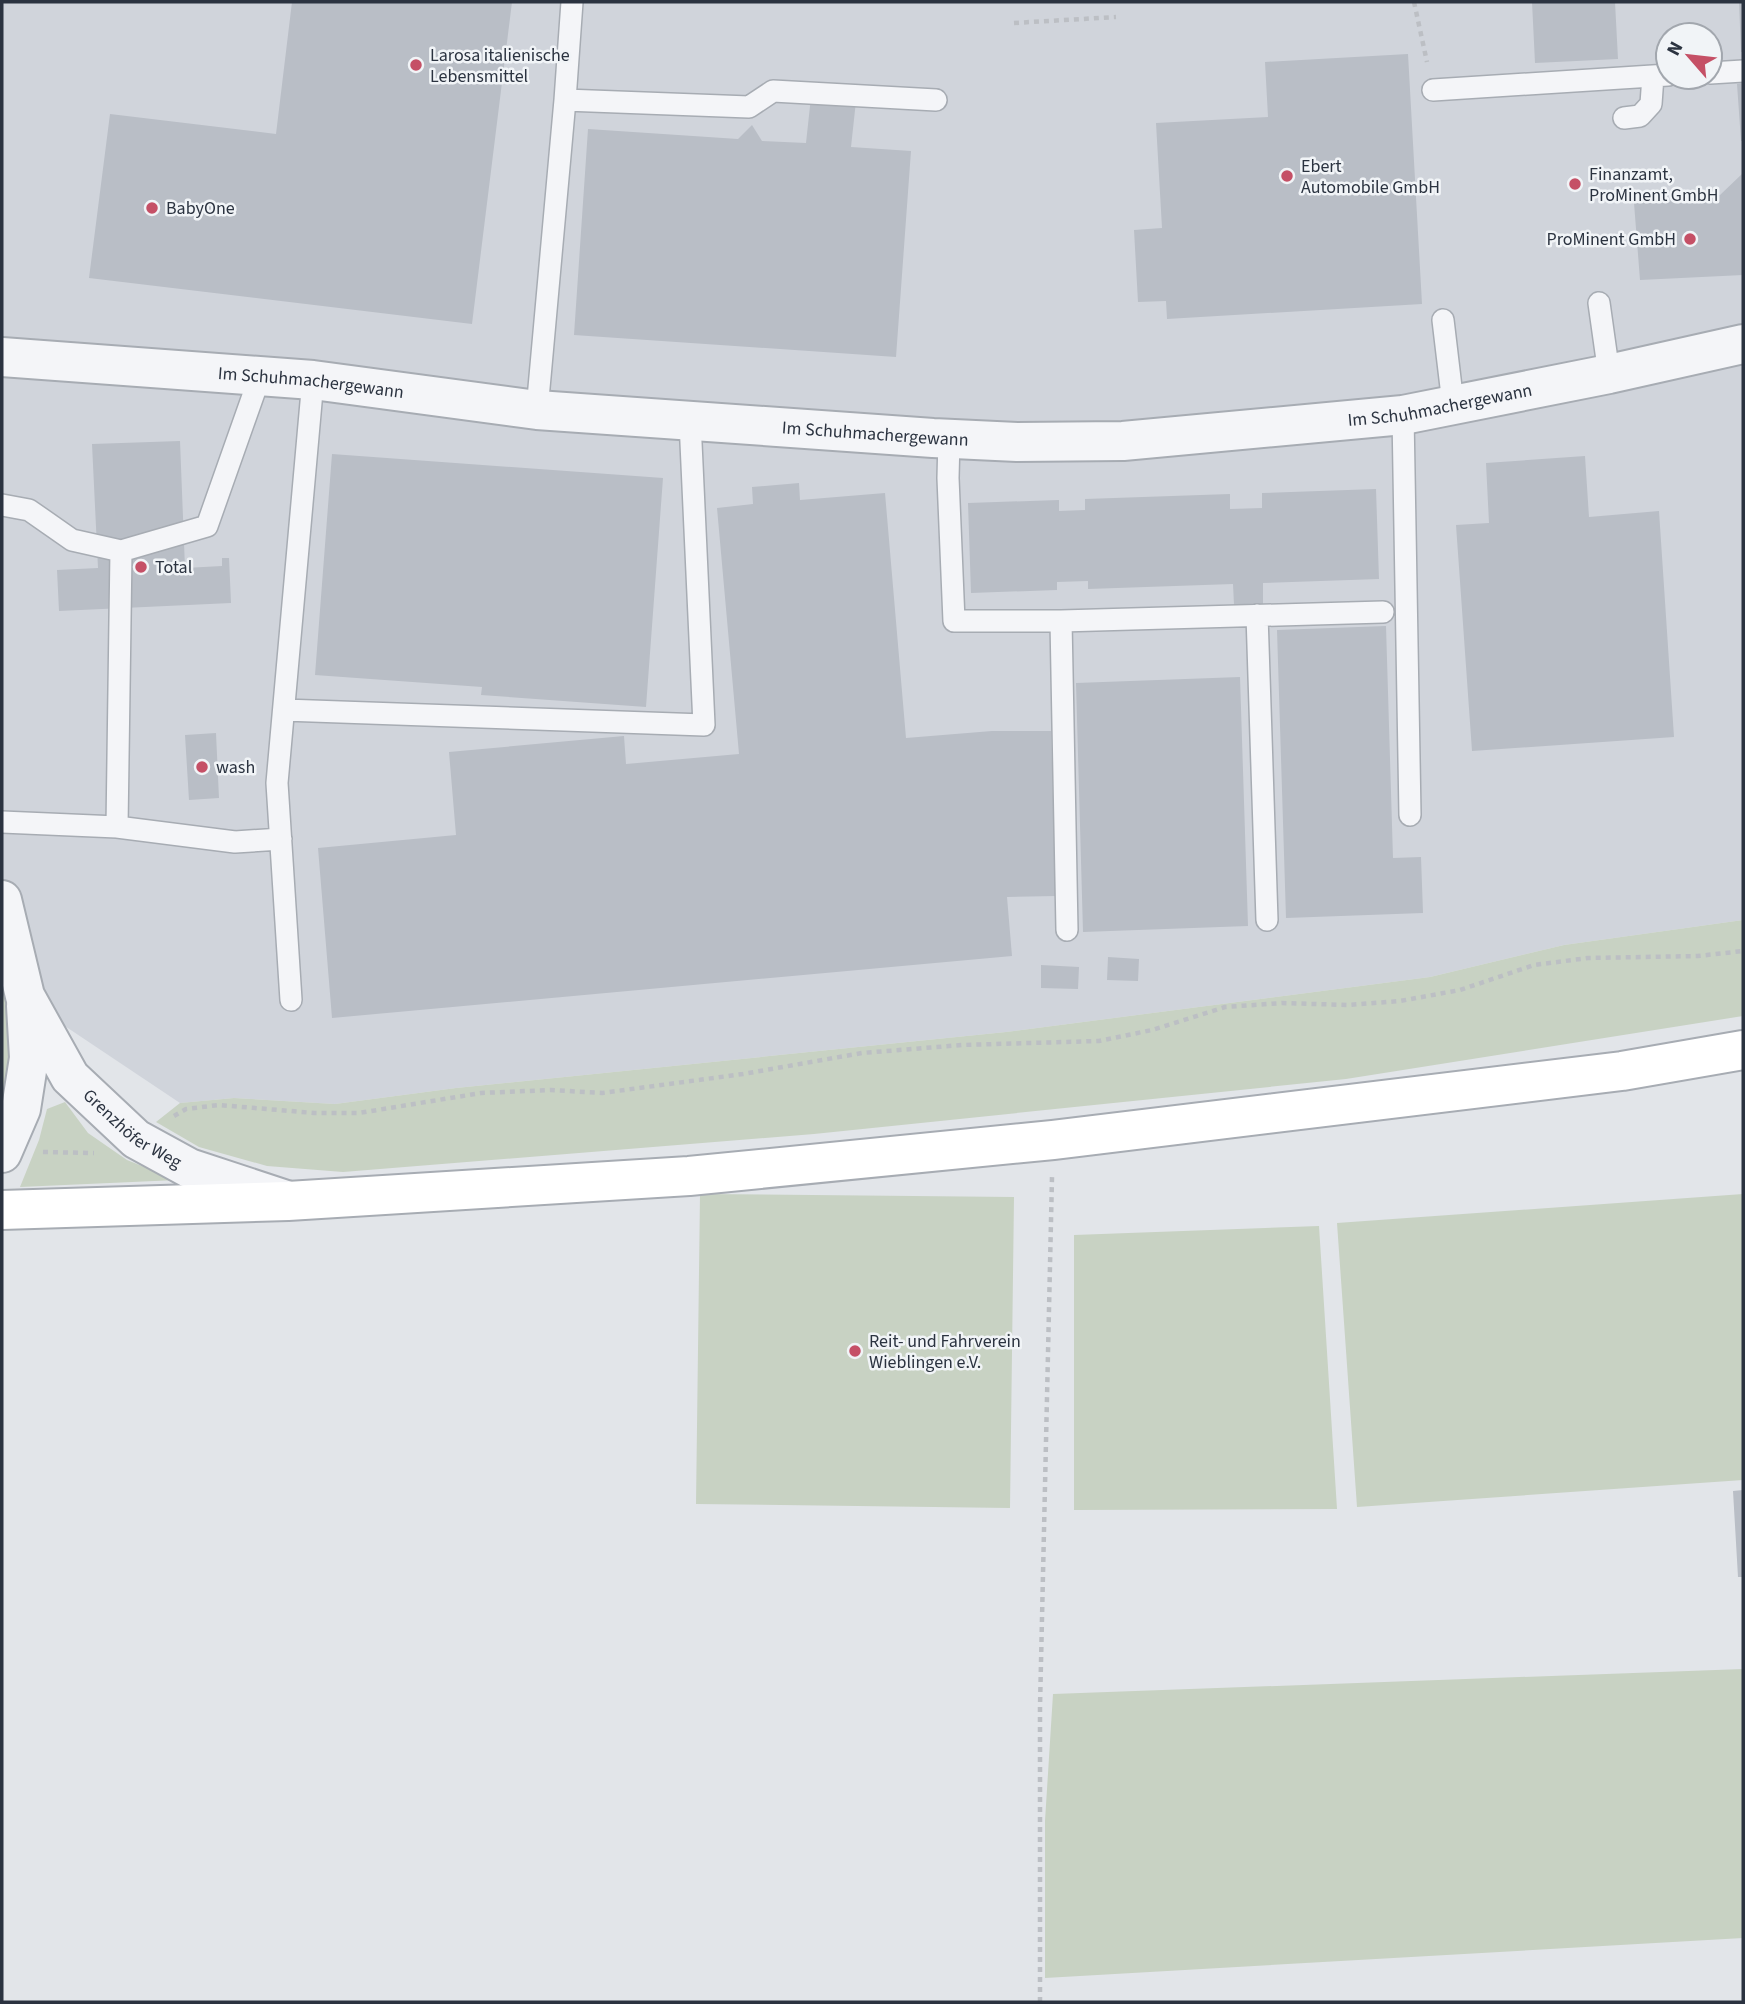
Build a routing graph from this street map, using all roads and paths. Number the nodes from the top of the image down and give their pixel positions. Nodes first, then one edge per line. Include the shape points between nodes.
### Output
1 (572, 2) edge
2 (1414, 2) edge
3 (1116, 17) dead end
4 (1014, 23) dead end
5 (1743, 71) edge
6 (1724, 72) edge
7 (1654, 76) edge
8 (1433, 90) joint
9 (1655, 91) edge
10 (565, 100) junction
11 (936, 100) dead end
12 (1624, 118) dead end
13 (1599, 303) dead end
14 (1443, 320) dead end
15 (1743, 344) edge
16 (2, 357) edge
17 (1609, 374) junction
18 (260, 376) junction
19 (313, 380) junction
20 (1453, 404) junction
21 (537, 410) junction
22 (1403, 415) junction
23 (690, 421) junction
24 (949, 439) junction
25 (2, 505) edge
26 (121, 551) junction
27 (1383, 612) dead end
28 (1256, 615) junction
29 (1061, 621) junction
30 (284, 710) junction
31 (1410, 815) dead end
32 (2, 822) edge
33 (117, 827) junction
34 (281, 839) junction
35 (2, 900) edge
36 (1267, 920) dead end
37 (1067, 930) dead end
38 (1743, 951) edge
39 (25, 996) junction
40 (291, 1000) dead end
41 (1743, 1050) edge
42 (136, 1139) junction
43 (1053, 1140) junction
44 (2, 1152) edge
45 (288, 1201) junction
46 (2, 1210) edge
47 (1040, 2002) edge

1 - 10 lane
2 - 8 path
3 - 4 path
5 - 6 lane
7 - 8 lane
9 - 12 lane via 1640,116
10 - 11 lane via 749,107 774,91
10 - 21 lane
13 - 17 lane
14 - 20 lane
15 - 17 street, Im Schuhmachergewann
16 - 18 street, Im Schuhmachergewann
17 - 20 street, Im Schuhmachergewann
18 - 19 street, Im Schuhmachergewann
18 - 26 lane via 207,526
19 - 21 street, Im Schuhmachergewann
19 - 30 lane
20 - 22 street, Im Schuhmachergewann
21 - 23 street, Im Schuhmachergewann
22 - 24 street, Im Schuhmachergewann via 1124,441
22 - 31 lane
23 - 24 street, Im Schuhmachergewann
23 - 30 lane via 704,725
24 - 29 lane via 954,621
25 - 26 lane via 29,510 72,540
26 - 33 lane
27 - 28 lane
28 - 29 lane
28 - 36 lane
29 - 37 lane
30 - 34 lane via 277,783
32 - 33 lane
33 - 34 lane via 235,842
34 - 40 lane
35 - 39 street, Grenzhöfer Weg
38 - 42 path via 1588,958 1534,965 1461,990 1400,1001 1224,1007 1099,1041 962,1045 862,1054 602,1093 481,1093 359,1113 219,1105 186,1109
39 - 42 street, Grenzhöfer Weg via 70,1077
39 - 44 street, Grenzhöfer Weg via 29,1058 21,1109
41 - 43 main road via 1622,1071
42 - 44 path via 112,1150 85,1154
42 - 45 street, Grenzhöfer Weg via 189,1168
43 - 45 main road via 689,1176
43 - 47 path via 1040,1707
45 - 46 main road

